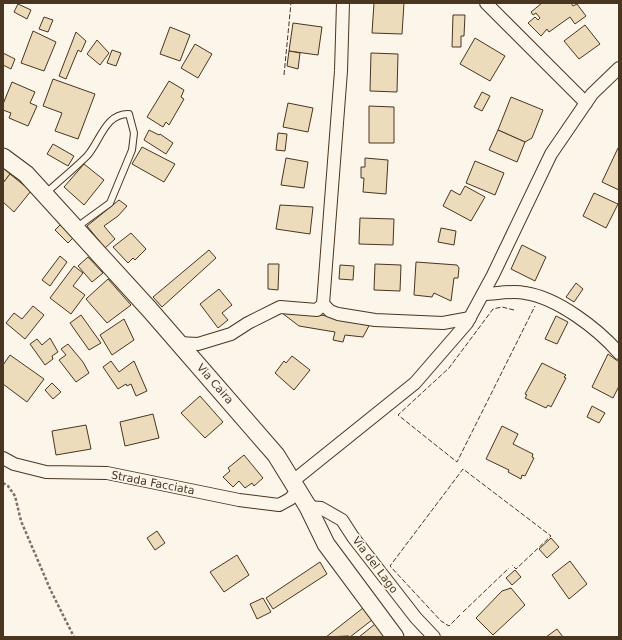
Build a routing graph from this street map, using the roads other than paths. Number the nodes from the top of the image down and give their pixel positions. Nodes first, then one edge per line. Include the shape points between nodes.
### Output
1 (343, 3) edge
2 (486, 3) edge
3 (619, 68) edge
4 (586, 103) junction
5 (3, 157) edge
6 (45, 194) junction
7 (76, 228) junction
8 (483, 294) junction
9 (323, 304) junction
10 (470, 318) junction
11 (178, 343) junction
12 (619, 353) edge
13 (3, 458) edge
14 (296, 486) junction
15 (308, 507) junction
16 (395, 637) edge
17 (434, 637) edge

1 - 9 street via 341,71
2 - 4 street
3 - 4 street, Strada Facciata
4 - 8 street, Strada Facciata via 552,154
5 - 6 street, Via Caira via 26,174
6 - 7 street, Via Caira
6 - 7 lane via 88,155 109,122 121,114 129,114 134,133 132,150 110,202
7 - 11 street, Via Caira
8 - 10 street, Strada Facciata
8 - 12 street via 525,292 560,305 609,341
9 - 10 street via 338,314 375,320 443,323
9 - 11 street via 317,310 280,307 248,322 231,334 198,344
10 - 14 street, Strada Facciata via 415,383
11 - 14 street, Via Caira via 276,455
13 - 14 street, Strada Facciata via 14,464 46,472 107,473 239,500 279,505 290,499
14 - 15 street, Via Caira
15 - 16 street, Via Caira via 326,544
15 - 17 street, Via del Lago via 321,508 342,520 416,618

